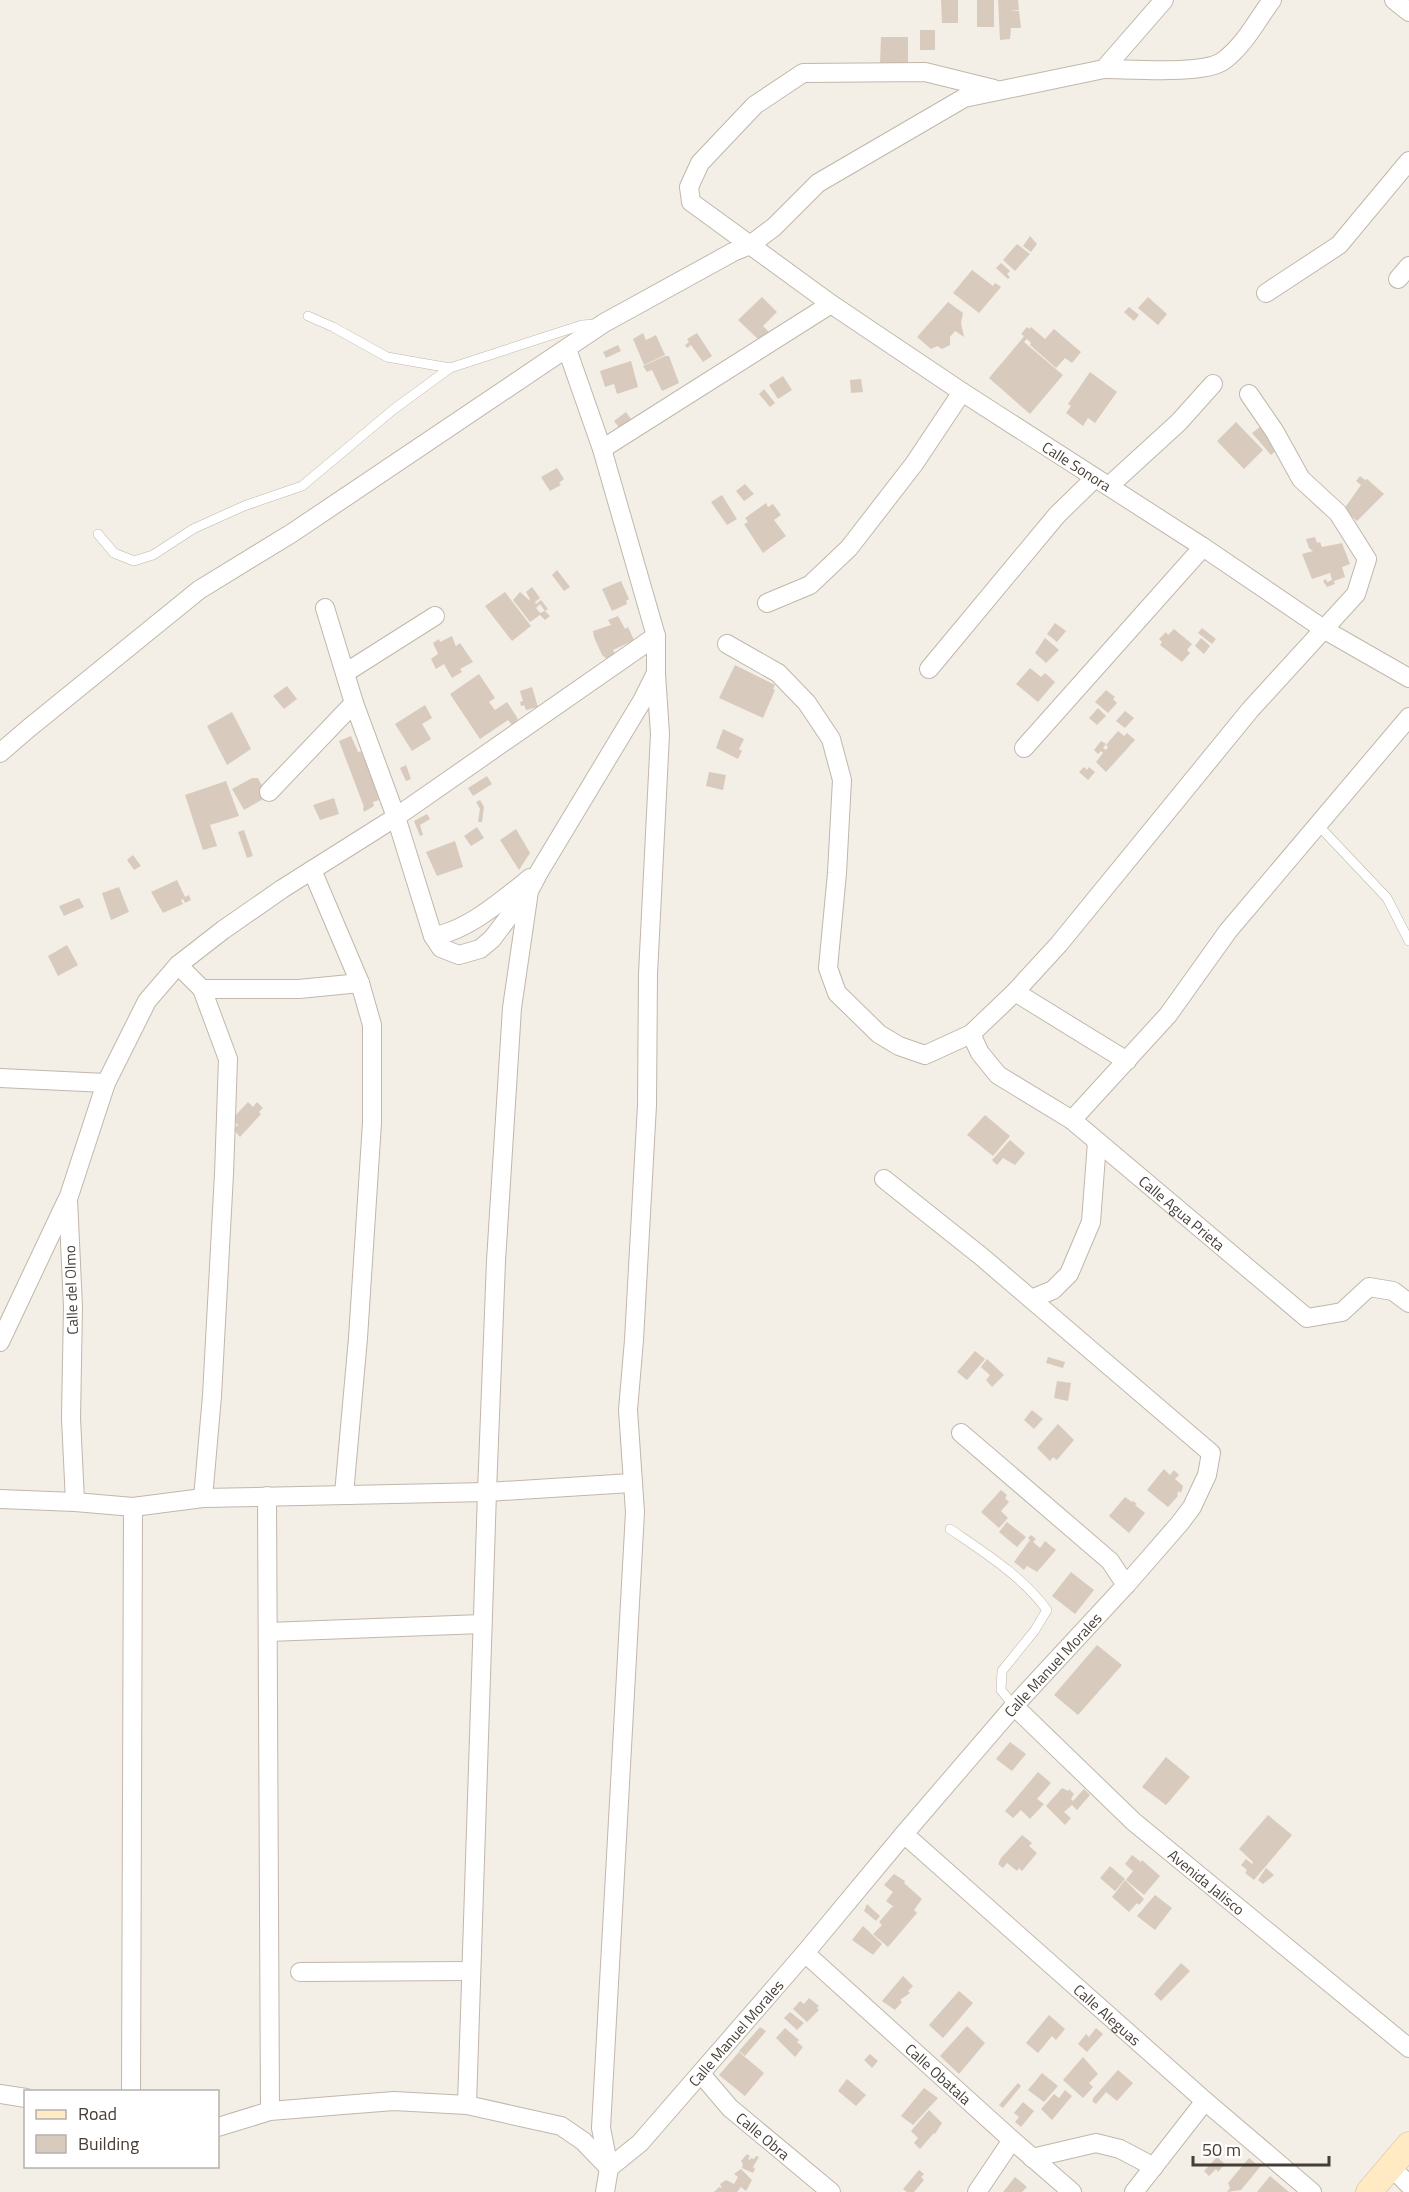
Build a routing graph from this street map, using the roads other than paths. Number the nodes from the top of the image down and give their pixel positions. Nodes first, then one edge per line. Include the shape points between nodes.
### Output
1 (1164, 0) edge
2 (1272, 0) edge
3 (1394, 0) edge
4 (1409, 12) edge
5 (1104, 69) junction
6 (999, 90) junction
7 (1409, 161) edge
8 (750, 245) junction
9 (1266, 293) dead end
10 (831, 304) junction
11 (308, 316) dead end
12 (604, 324) junction
13 (567, 349) junction
14 (450, 368) junction
15 (1213, 384) dead end
16 (962, 392) junction
17 (1249, 393) dead end
18 (602, 449) junction
19 (1102, 482) junction
20 (98, 534) dead end
21 (1203, 547) junction
22 (768, 603) dead end
23 (325, 608) dead end
24 (435, 616) dead end
25 (1325, 630) junction
26 (656, 636) junction
27 (727, 644) dead end
28 (929, 669) dead end
29 (345, 673) junction
30 (656, 674) junction
31 (1409, 678) edge
32 (354, 703) junction
33 (1409, 717) edge
34 (1024, 748) dead end
35 (0, 753) edge
36 (269, 792) dead end
37 (396, 817) junction
38 (1318, 825) junction
39 (312, 870) junction
40 (539, 872) junction
41 (529, 891) junction
42 (433, 936) junction
43 (1409, 941) edge
44 (178, 965) junction
45 (360, 983) junction
46 (202, 989) junction
47 (1015, 992) junction
48 (971, 1034) junction
49 (1127, 1061) junction
50 (0, 1078) edge
51 (106, 1083) junction
52 (1072, 1120) junction
53 (1097, 1142) junction
54 (884, 1179) dead end
55 (68, 1199) junction
56 (1031, 1299) junction
57 (1409, 1303) edge
58 (0, 1342) edge
59 (961, 1433) dead end
60 (632, 1483) junction
61 (487, 1492) junction
62 (344, 1494) junction
63 (267, 1496) junction
64 (203, 1498) junction
65 (0, 1499) edge
66 (75, 1502) junction
67 (132, 1507) junction
68 (950, 1529) dead end
69 (1126, 1585) junction
70 (483, 1624) junction
71 (268, 1632) junction
72 (1014, 1706) junction
73 (904, 1834) junction
74 (805, 1953) junction
75 (471, 1971) junction
76 (300, 1972) dead end
77 (1409, 2048) edge
78 (701, 2074) junction
79 (131, 2090) edge
80 (0, 2094) edge
81 (24, 2098) edge
82 (1205, 2101) junction
83 (467, 2105) junction
84 (270, 2111) junction
85 (219, 2127) edge
86 (1012, 2140) junction
87 (1409, 2145) edge
88 (1032, 2158) junction
89 (1154, 2167) junction
90 (1391, 2167) junction
91 (609, 2168) junction
92 (1409, 2185) edge
93 (605, 2192) edge
94 (831, 2192) edge
95 (977, 2192) edge
96 (1072, 2192) edge
97 (1134, 2192) edge
98 (1312, 2192) edge
99 (1369, 2192) edge

1 - 5 street
2 - 5 street via 1238,48 1221,63 1186,70
3 - 4 street
5 - 6 street
6 - 8 street via 964,98 818,183
6 - 8 street, Calle Sonora via 925,72 803,73 755,105 700,163 689,187 691,202
7 - 9 street via 1339,245
8 - 10 street, Calle Sonora
8 - 12 street
10 - 16 street, Calle Sonora
10 - 18 street
11 - 14 lane via 387,357
12 - 13 street
12 - 14 lane via 582,325
13 - 18 street
13 - 35 street via 199,590
14 - 20 lane via 302,486 203,524 153,555 134,561 114,553
15 - 19 street via 1179,422
16 - 19 street, Calle Sonora
16 - 22 street via 914,464 849,548 810,585
17 - 25 street via 1301,479 1338,513 1367,560 1356,594
18 - 26 street
19 - 21 street, Calle Sonora
19 - 28 street via 1057,515
21 - 25 street, Calle Sonora
21 - 34 street
23 - 29 street
24 - 29 street
25 - 31 street, Calle Sonora
25 - 47 street via 1250,710 1059,944
26 - 30 street
26 - 37 street, Calle del Olmo
27 - 48 street via 778,673 807,704 831,739 842,780 828,968 837,993 879,1034 925,1055
29 - 32 street
30 - 40 street
30 - 60 street via 660,734 648,974 647,1105 628,1410
32 - 36 street
32 - 37 street
33 - 38 street
37 - 39 street, Calle del Olmo
37 - 42 street
38 - 43 lane via 1387,898
38 - 49 street via 1228,931 1187,991
39 - 44 street, Calle del Olmo
39 - 45 street
40 - 41 street
40 - 42 street via 470,921 446,934
41 - 42 street via 480,949 459,955 441,948
41 - 61 street via 512,1008
44 - 46 street
44 - 51 street, Calle del Olmo via 147,1001
45 - 46 street via 299,989
45 - 62 street via 372,1025 372,1123
46 - 64 street via 228,1059
47 - 48 street
47 - 49 street
48 - 52 street, Calle Agua Prieta via 980,1053 998,1074
49 - 52 street
50 - 51 street
51 - 55 street, Calle del Olmo
52 - 53 street, Calle Agua Prieta
53 - 56 street via 1092,1222 1069,1274 1053,1290
53 - 57 street, Calle Agua Prieta via 1307,1318 1342,1312 1369,1287 1393,1291
54 - 56 street, Calle Manuel Morales
55 - 58 street
55 - 66 street, Calle del Olmo
56 - 69 street, Calle Manuel Morales via 1211,1453 1207,1476 1192,1507
59 - 69 street via 1110,1562
60 - 61 street
60 - 91 street via 635,1512 601,2128
61 - 62 street
61 - 70 street
62 - 63 street
63 - 64 street
63 - 71 street
64 - 67 street
65 - 66 street
66 - 67 street
67 - 79 street
68 - 72 lane via 1032,1591 1047,1610 1002,1671 1001,1690
69 - 72 street, Calle Manuel Morales
70 - 71 street
70 - 75 street
71 - 84 street
72 - 73 street, Calle Manuel Morales
72 - 77 street, Avenida Jalisco via 1134,1822
73 - 74 street, Calle Manuel Morales
73 - 82 street, Calle Aleguas
74 - 78 street, Calle Manuel Morales
74 - 86 street, Calle Obatala
75 - 76 street
75 - 83 street
78 - 91 street, Calle Manuel Morales via 640,2143
78 - 94 street, Calle Obra via 730,2108
80 - 81 street
82 - 89 street
82 - 98 street, Calle Aleguas
83 - 84 street via 394,2101
83 - 91 street via 561,2126 583,2141
84 - 85 street
86 - 88 street, Calle Obatala
86 - 95 street
87 - 90 main road
88 - 89 street via 1096,2143 1120,2149
88 - 96 street, Calle Obatala
89 - 97 street
90 - 92 street
90 - 99 main road
91 - 93 street

